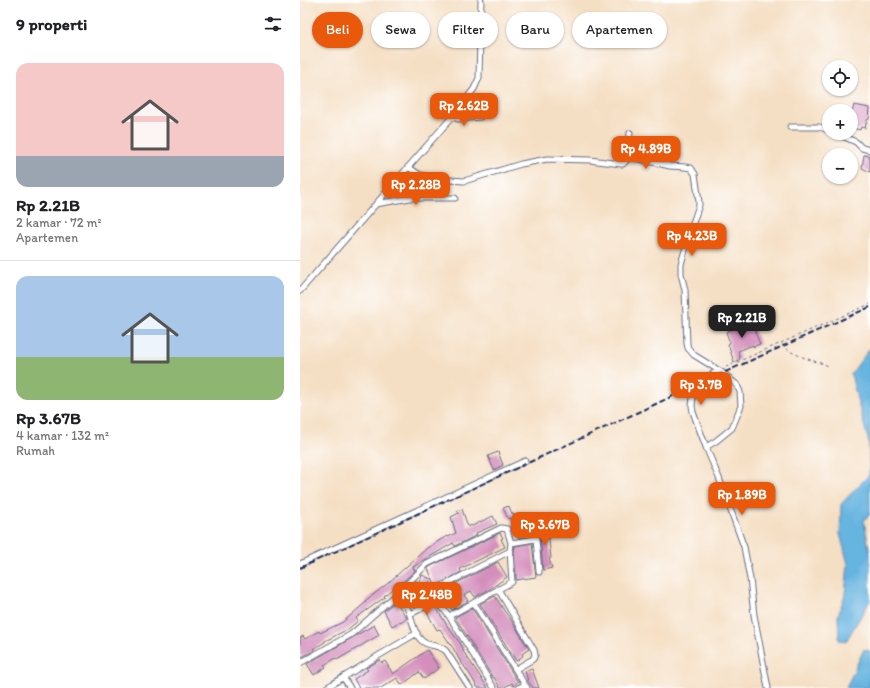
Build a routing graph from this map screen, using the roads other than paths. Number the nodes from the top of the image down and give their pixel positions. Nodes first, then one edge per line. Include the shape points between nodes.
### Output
1 (481, 0) edge
2 (452, 117) junction
3 (480, 117) dead end
4 (790, 127) dead end
5 (822, 128) edge
6 (630, 133) dead end
7 (851, 140) edge
8 (870, 150) edge
9 (626, 156) junction
10 (408, 167) junction
11 (456, 198) dead end
12 (376, 204) junction
13 (300, 291) edge
14 (718, 371) junction
15 (706, 447) junction
16 (525, 461) dead end
17 (534, 528) dead end
18 (535, 539) junction
19 (511, 543) junction
20 (510, 551) junction
21 (300, 564) edge
22 (539, 572) dead end
23 (498, 589) junction
24 (398, 593) junction
25 (437, 602) junction
26 (474, 603) junction
27 (410, 614) junction
28 (449, 616) junction
29 (416, 633) junction
30 (300, 663) edge
31 (516, 669) junction
32 (343, 677) junction
33 (526, 686) edge
34 (326, 688) edge
35 (350, 688) edge
36 (470, 688) edge
37 (494, 688) edge
38 (518, 688) edge
39 (768, 688) edge

1 - 2 street via 479,78 474,89
2 - 3 street
2 - 10 street
4 - 5 street
6 - 9 street
7 - 8 street via 862,148
9 - 10 street via 625,162 620,164 590,160 547,160 521,164 464,181 420,175
9 - 14 street via 691,168 695,174 699,205 681,264 685,290 687,344 694,355
10 - 12 street
11 - 12 street via 410,198
12 - 13 street
14 - 15 street via 692,387 693,412
14 - 15 street via 737,385 741,406 732,428
15 - 39 street via 744,547
16 - 21 street
17 - 18 street
18 - 19 street
18 - 22 street
19 - 20 street
19 - 24 street via 506,529 501,528 428,564
20 - 23 street via 512,582
20 - 25 street via 440,587 436,594
23 - 26 street
23 - 31 street via 534,650 533,659
24 - 27 street
24 - 30 street via 350,635
25 - 27 street
25 - 28 street
26 - 28 street
26 - 31 street
27 - 29 street
28 - 37 street
29 - 32 street
29 - 36 street via 423,642 446,651
31 - 33 street
32 - 34 street
32 - 35 street
33 - 38 street

